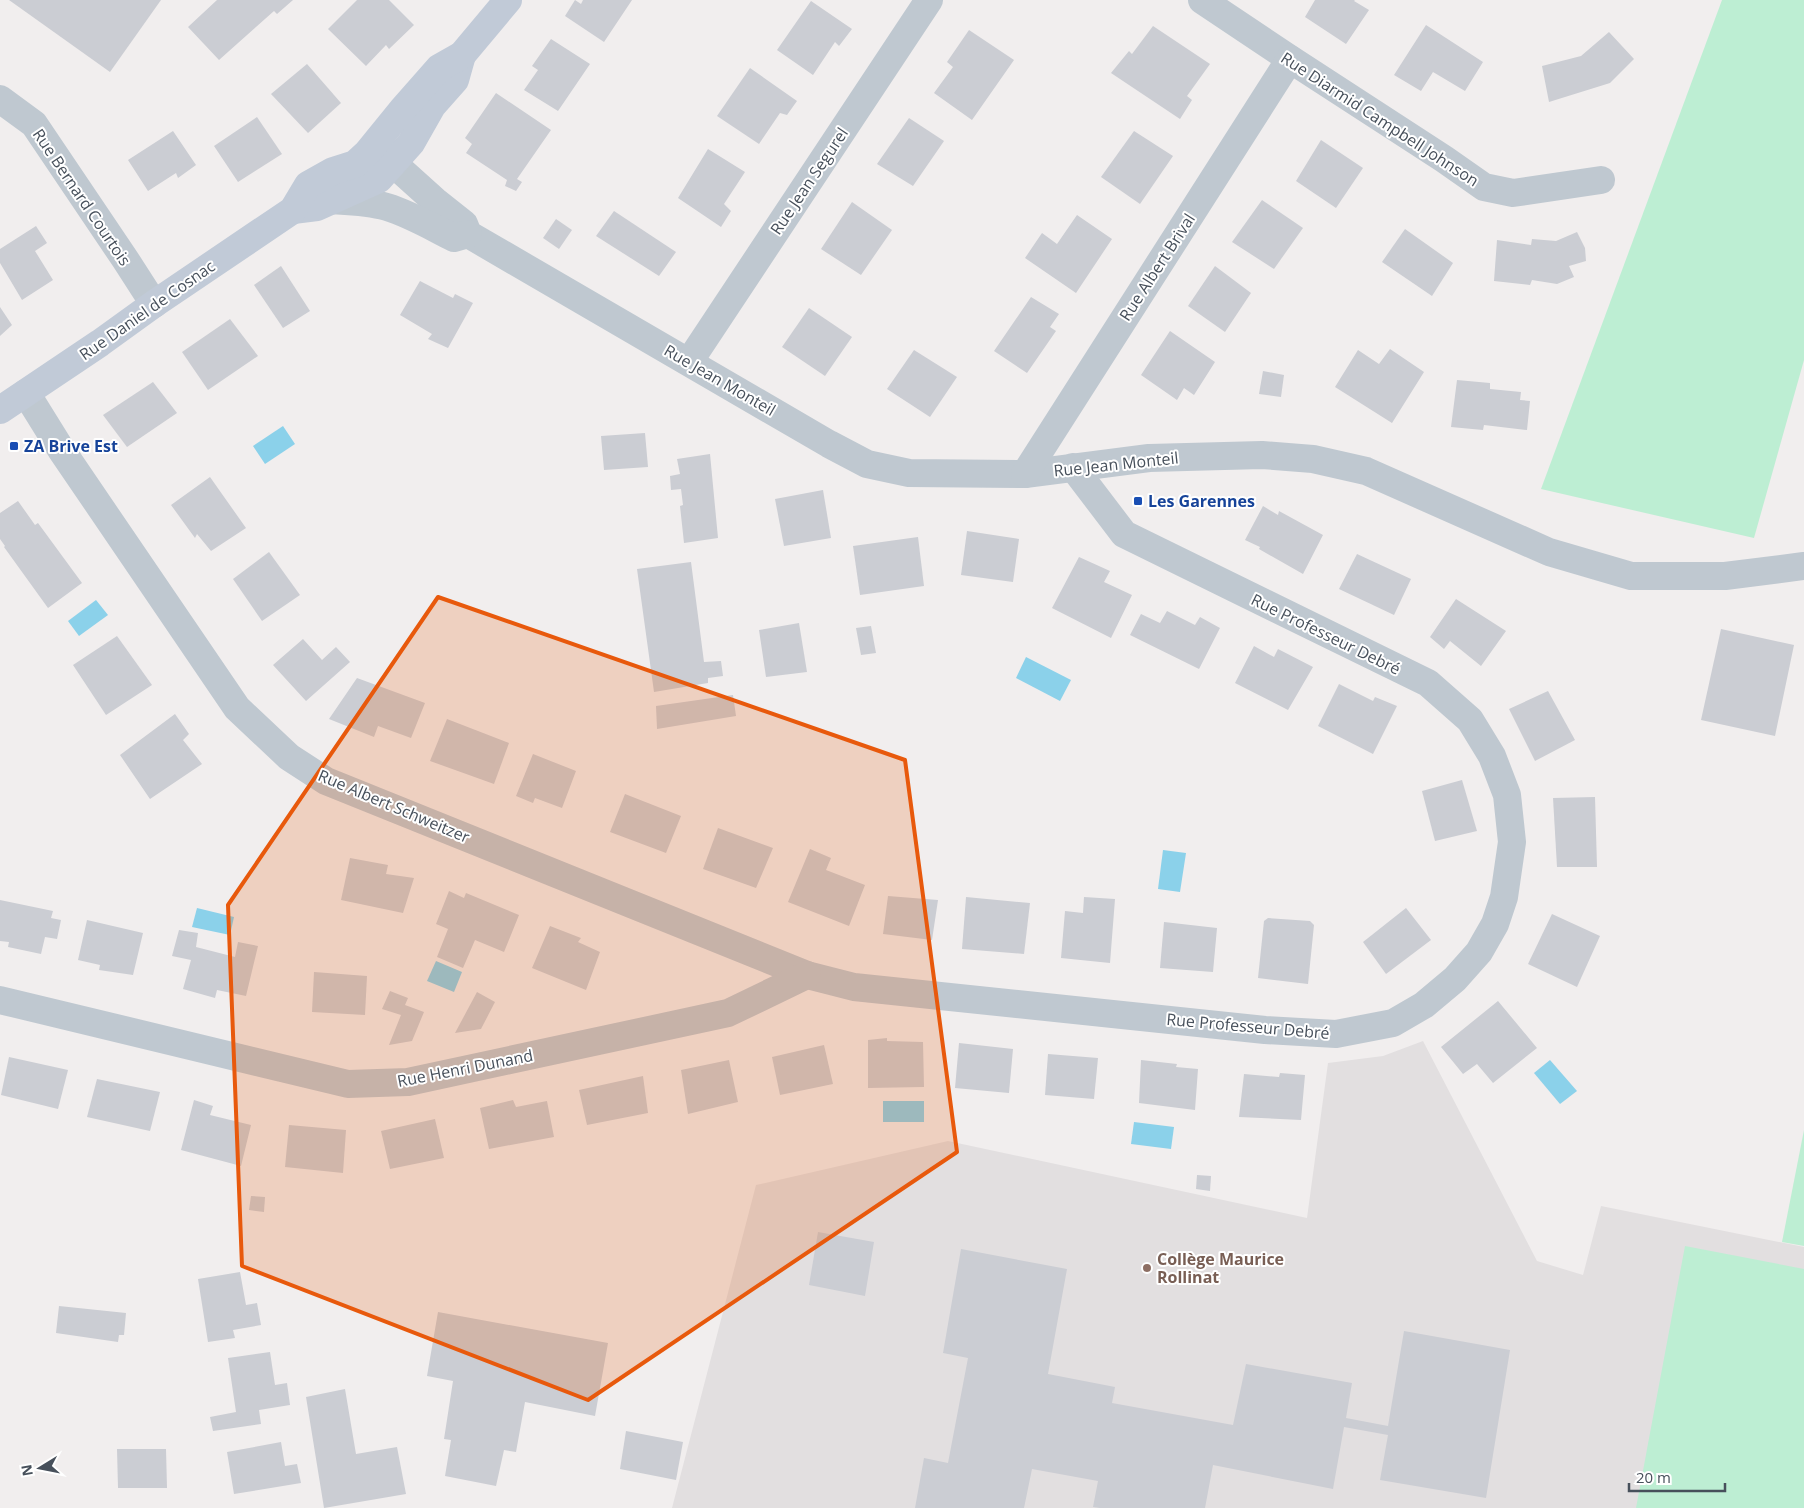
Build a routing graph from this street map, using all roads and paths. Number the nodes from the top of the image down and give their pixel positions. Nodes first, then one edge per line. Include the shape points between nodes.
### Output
1 (508, 0) edge
2 (929, 0) edge
3 (1202, 0) edge
4 (1290, 59) junction
5 (0, 99) edge
6 (383, 154) junction
7 (1601, 180) dead end
8 (329, 200) junction
9 (293, 210) junction
10 (468, 234) junction
11 (154, 304) junction
12 (689, 362) junction
13 (26, 393) junction
14 (0, 410) edge
15 (1073, 467) junction
16 (1025, 474) junction
17 (1804, 566) edge
18 (807, 975) junction
19 (0, 1000) edge

1 - 6 street, Rue Daniel de Cosnac via 462,55 455,80 432,106 411,143
2 - 12 street, Rue Jean Segurel
3 - 4 street, Rue Diarmid Campbell Johnson
4 - 7 street, Rue Diarmid Campbell Johnson via 1484,187 1513,193
4 - 16 street, Rue Albert Brival
5 - 11 street, Rue Bernard Courtois via 34,124
6 - 8 street, Rue Daniel de Cosnac via 379,179
6 - 9 street, Rue Daniel de Cosnac via 368,153 355,164 333,171 308,185
6 - 10 street, Rue Jean Monteil via 464,224
8 - 9 street, Rue Daniel de Cosnac via 317,207
8 - 10 street, Rue Jean Monteil via 386,206 454,238
9 - 11 street, Rue Daniel de Cosnac
10 - 12 street, Rue Jean Monteil
11 - 13 street, Rue Daniel de Cosnac
12 - 16 street, Rue Jean Monteil via 867,464 908,473
13 - 14 street, Rue Daniel de Cosnac
13 - 18 street, Rue Albert Schweitzer via 237,708 289,757 326,781
15 - 16 street, Rue Jean Monteil
15 - 17 street, Rue Jean Monteil via 1150,458 1262,455 1313,459 1366,471 1549,552 1631,576 1725,576
15 - 18 street, Rue Professeur Debré via 1124,534 1428,683 1470,720 1492,756 1507,795 1512,842 1504,897 1495,924 1479,952 1455,979 1424,1005 1393,1023 1336,1034 1265,1030 854,987
18 - 19 street, Rue Henri Dunand via 728,1013 428,1078 348,1084

